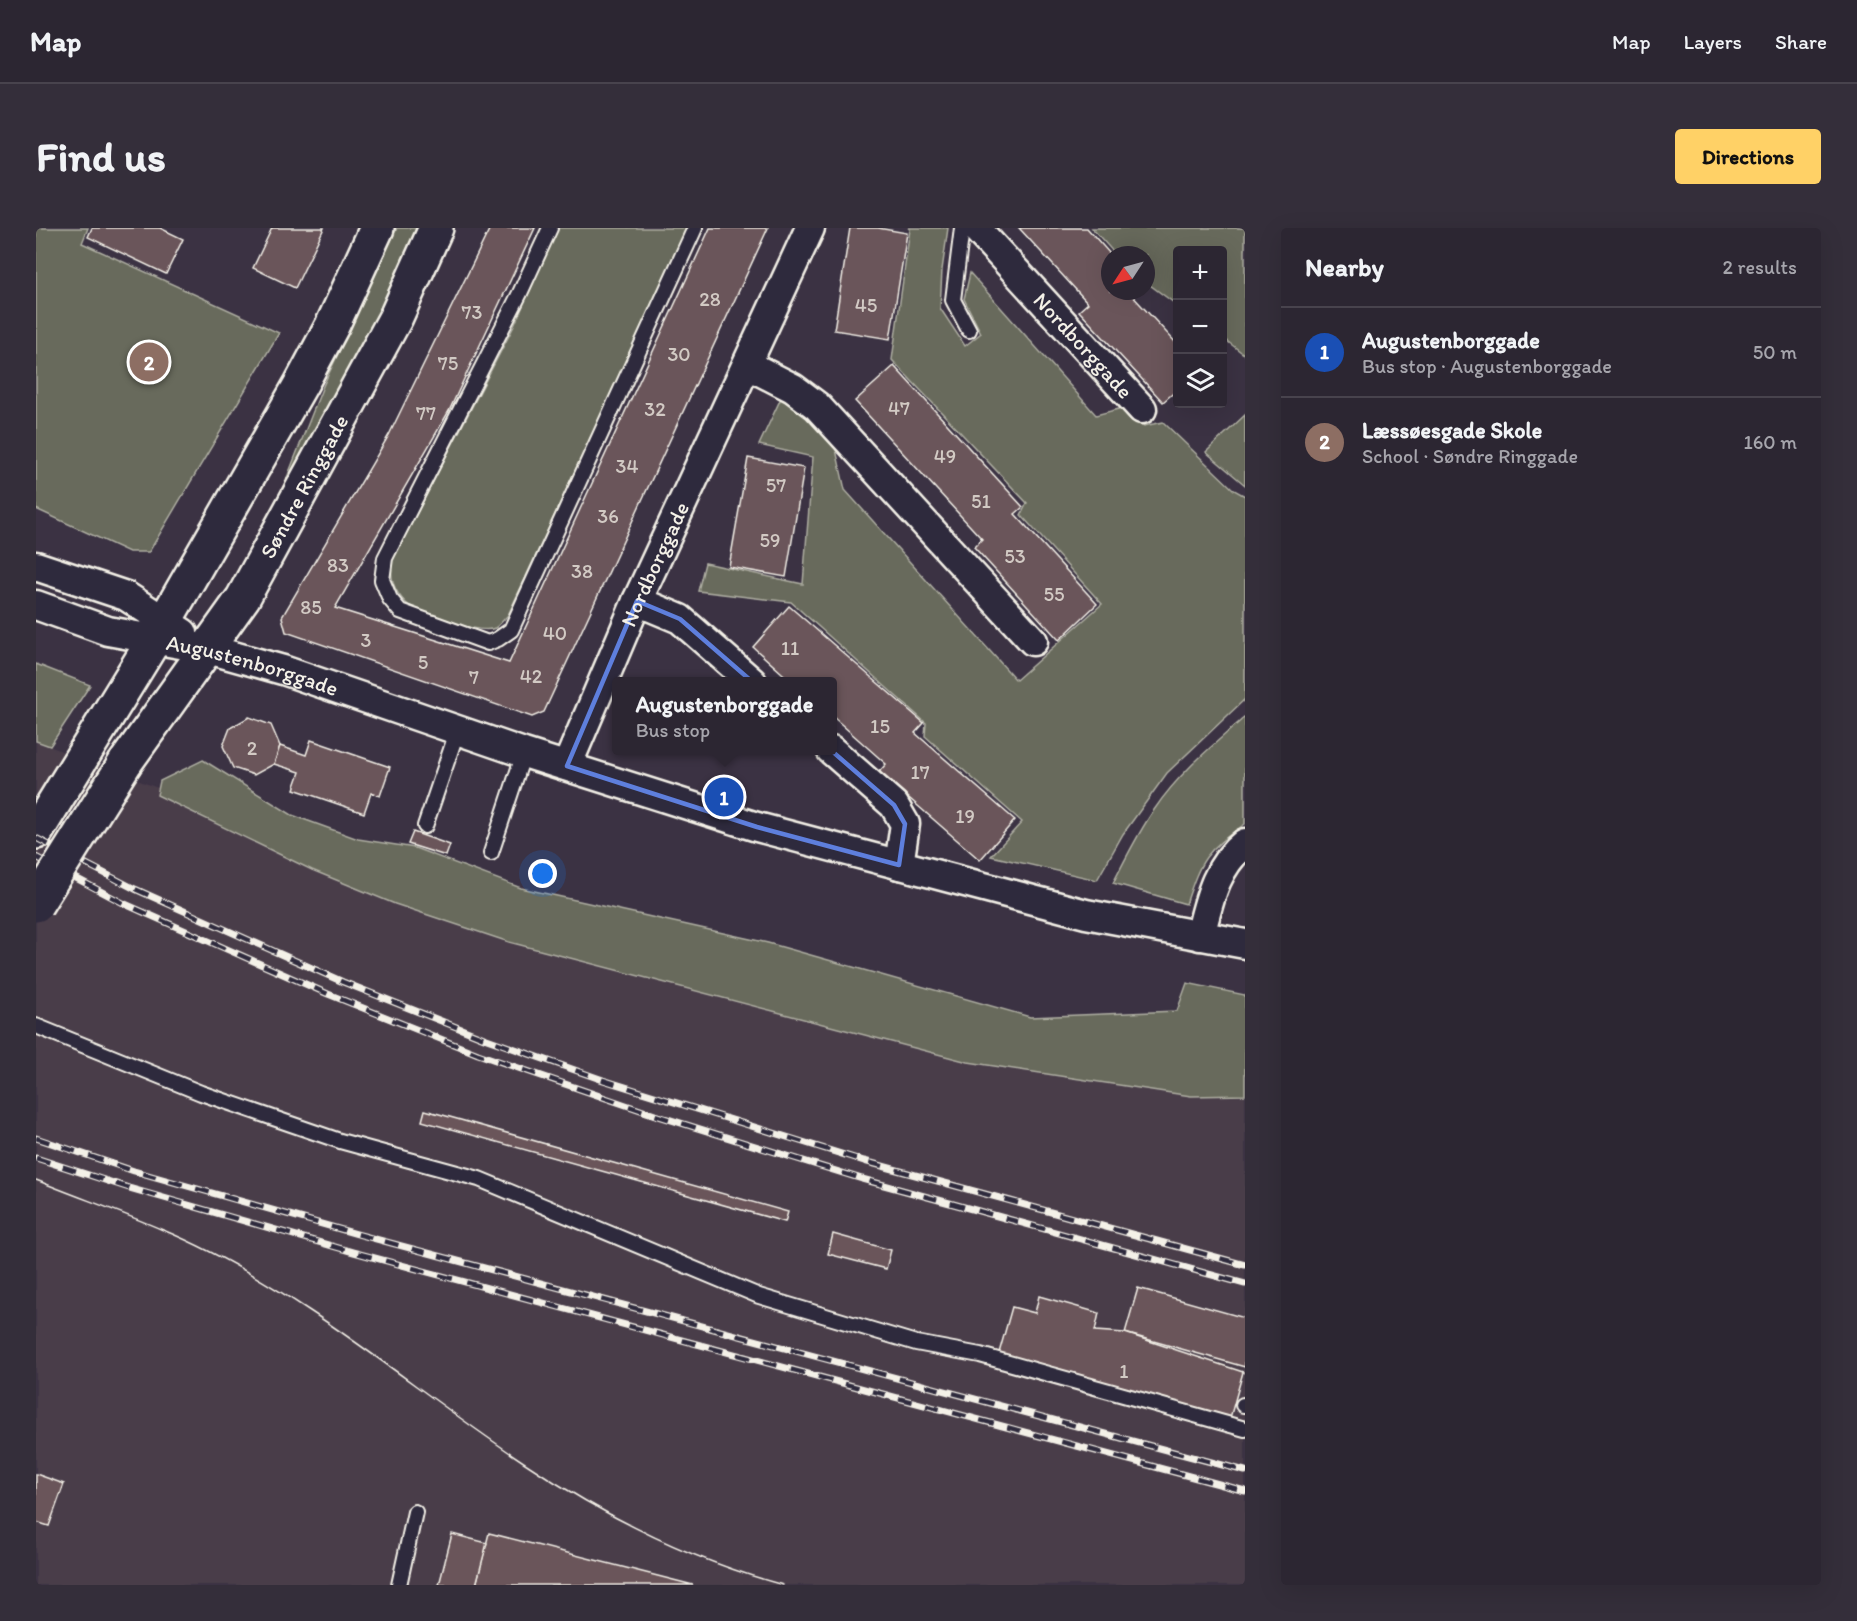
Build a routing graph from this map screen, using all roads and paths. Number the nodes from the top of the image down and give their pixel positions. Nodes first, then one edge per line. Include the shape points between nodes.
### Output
1 (377, 228) edge
2 (436, 228) edge
3 (550, 228) edge
4 (695, 228) edge
5 (810, 228) edge
6 (962, 228) edge
7 (976, 228) edge
8 (969, 330) dead end
9 (748, 364) junction
10 (1142, 409) dead end
11 (36, 566) edge
12 (637, 601) junction
13 (36, 605) edge
14 (159, 630) junction
15 (1033, 640) dead end
16 (208, 649) junction
17 (747, 677) edge
18 (458, 729) junction
19 (524, 753) junction
20 (837, 755) edge
21 (567, 766) junction
22 (425, 826) dead end
23 (36, 832) edge
24 (1245, 843) edge
25 (491, 853) dead end
26 (899, 865) junction
27 (36, 905) edge
28 (1200, 936) junction
29 (1245, 944) edge
30 (36, 1026) edge
31 (1245, 1429) edge
32 (415, 1512) dead end
33 (399, 1585) edge

1 - 14 main road via 301,384
2 - 16 main road, Søndre Ringgade via 396,317 306,486 243,598
3 - 4 lane via 385,558 382,580 400,611 488,643 511,630
5 - 9 street, Nordborggade
6 - 8 lane via 953,300
7 - 10 street, Nordborggade
9 - 12 street, Nordborggade
9 - 15 street via 818,406
11 - 14 street, Augustenborggade via 126,596
12 - 17 street via 680,619
12 - 21 street, Nordborggade
13 - 14 street via 108,631
14 - 16 street, Augustenborggade
14 - 23 main road
16 - 18 street, Augustenborggade
16 - 27 main road, Søndre Ringgade, bridge via 125,763
18 - 19 street, Augustenborggade
18 - 22 lane
19 - 21 street, Augustenborggade
19 - 25 lane
20 - 26 street via 894,805 905,824
21 - 26 street, Augustenborggade via 757,827
24 - 28 street via 1220,870
26 - 28 street, Augustenborggade via 1086,914
28 - 29 street, Augustenborggade
30 - 31 lane via 201,1093 340,1141 479,1179 759,1296 916,1343 980,1355
32 - 33 lane

